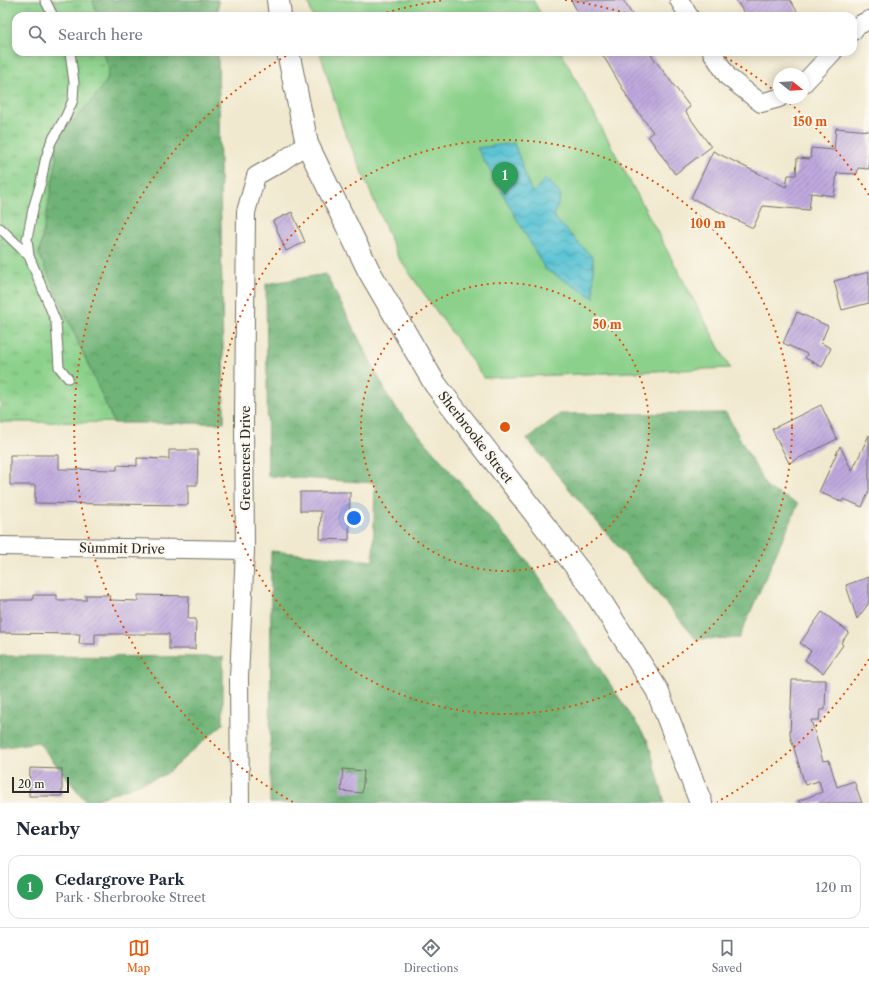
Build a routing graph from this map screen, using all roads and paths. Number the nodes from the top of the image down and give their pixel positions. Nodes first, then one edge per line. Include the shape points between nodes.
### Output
1 (45, 0) edge
2 (278, 0) edge
3 (679, 0) edge
4 (51, 12) edge
5 (280, 12) edge
6 (686, 12) edge
7 (869, 20) edge
8 (857, 26) edge
9 (71, 56) edge
10 (289, 56) edge
11 (714, 56) edge
12 (829, 56) edge
13 (809, 78) edge
14 (773, 100) edge
15 (308, 144) junction
16 (0, 228) edge
17 (29, 256) junction
18 (68, 378) dead end
19 (0, 546) edge
20 (245, 550) junction
21 (240, 803) edge
22 (700, 803) edge

1 - 4 lane
2 - 5 main road
3 - 6 street
7 - 8 street
9 - 17 lane via 73,100 51,142 45,161 27,239
10 - 15 main road, Sherbrooke Street
11 - 14 street via 728,78 761,103
12 - 13 street
15 - 20 street, Greencrest Drive via 256,176 246,212
15 - 22 main road, Sherbrooke Street via 369,271 435,384 591,586 657,690
16 - 17 lane
17 - 18 lane via 56,322 60,367
19 - 20 street, Summit Drive
20 - 21 street, Greencrest Drive via 239,678

